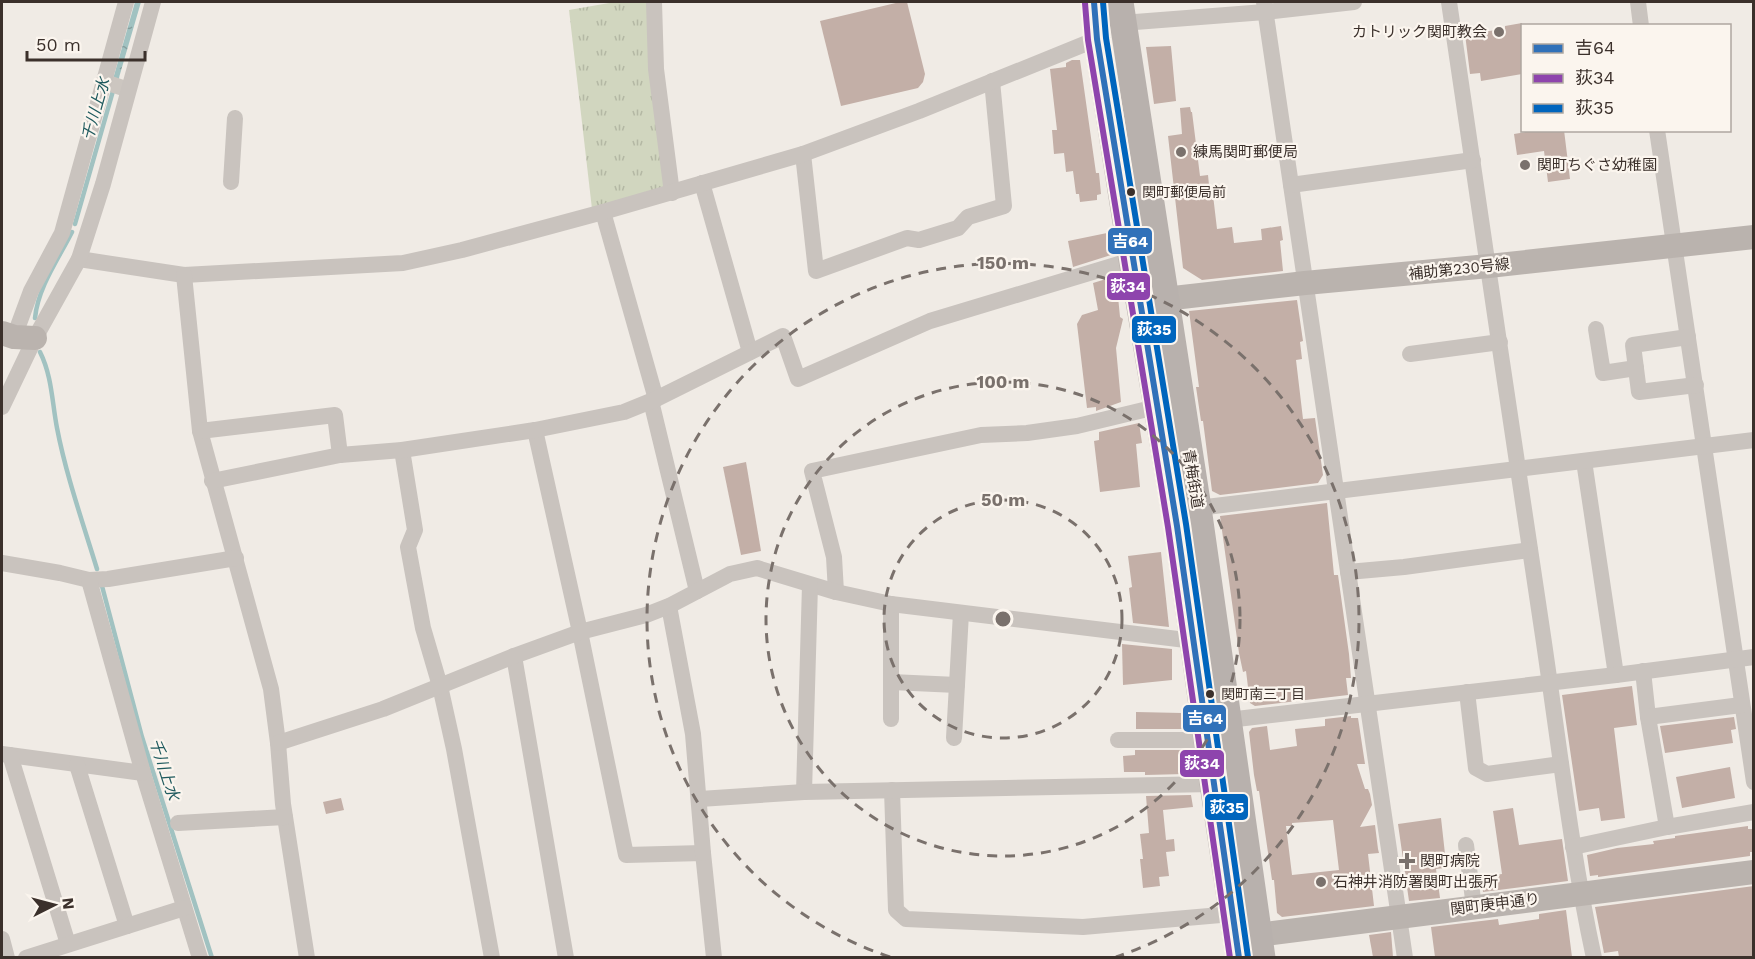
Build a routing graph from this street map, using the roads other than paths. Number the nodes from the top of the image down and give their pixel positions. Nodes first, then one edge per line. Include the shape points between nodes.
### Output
1 (126, 2) edge
2 (153, 2) edge
3 (654, 2) edge
4 (1094, 2) edge
5 (1354, 2) edge
6 (1449, 2) edge
7 (1638, 2) edge
8 (1265, 7) edge
9 (1121, 12) edge
10 (1641, 24) edge
11 (1097, 39) junction
12 (992, 81) junction
13 (116, 86) junction
14 (235, 117) dead end
15 (1656, 132) edge
16 (803, 154) junction
17 (1473, 160) junction
18 (231, 182) dead end
19 (702, 183) junction
20 (1291, 185) junction
21 (672, 193) junction
22 (603, 212) junction
23 (64, 227) junction
24 (87, 234) junction
25 (1754, 237) edge
26 (1673, 244) junction
27 (79, 259) junction
28 (1132, 260) junction
29 (1489, 266) junction
30 (184, 274) junction
31 (1305, 283) junction
32 (1152, 300) junction
33 (1596, 329) dead end
34 (17, 336) edge
35 (1688, 337) junction
36 (1500, 342) junction
37 (750, 352) junction
38 (1410, 354) dead end
39 (1636, 368) junction
40 (1696, 385) junction
41 (654, 400) junction
42 (2, 407) edge
43 (1156, 407) junction
44 (535, 430) junction
45 (200, 431) junction
46 (1754, 440) edge
47 (1704, 446) junction
48 (402, 450) junction
49 (340, 455) junction
50 (1584, 461) junction
51 (1517, 469) junction
52 (212, 481) junction
53 (1336, 490) junction
54 (1198, 508) junction
55 (1530, 550) junction
56 (236, 558) junction
57 (2, 563) edge
58 (1348, 572) junction
59 (89, 580) junction
60 (810, 585) junction
61 (697, 591) junction
62 (836, 592) junction
63 (891, 604) junction
64 (669, 606) junction
65 (961, 613) junction
66 (580, 632) junction
67 (1194, 641) junction
68 (514, 656) junction
69 (1754, 657) edge
70 (1734, 659) junction
71 (1643, 671) junction
72 (1616, 675) junction
73 (891, 682) junction
74 (1550, 682) junction
75 (957, 685) junction
76 (440, 686) junction
77 (1467, 692) junction
78 (1367, 704) junction
79 (1742, 705) junction
80 (1648, 717) junction
81 (891, 719) dead end
82 (1228, 720) junction
83 (954, 738) dead end
84 (1118, 740) dead end
85 (1207, 740) junction
86 (278, 743) junction
87 (6, 755) edge
88 (1561, 764) junction
89 (77, 765) junction
90 (143, 773) junction
91 (1754, 782) edge
92 (1213, 784) junction
93 (892, 790) junction
94 (804, 792) junction
95 (700, 799) junction
96 (1754, 812) edge
97 (285, 817) junction
98 (178, 823) dead end
99 (1667, 827) junction
100 (1466, 845) dead end
101 (1573, 847) junction
102 (704, 852) junction
103 (1754, 872) edge
104 (1580, 894) junction
105 (1474, 907) junction
106 (184, 908) junction
107 (1398, 916) junction
108 (127, 926) junction
109 (2, 939) edge
110 (1246, 940) edge
111 (68, 944) junction
112 (7, 957) edge
113 (26, 957) edge
114 (200, 957) edge
115 (307, 957) edge
116 (491, 957) edge
117 (566, 957) edge
118 (714, 957) edge
119 (1405, 957) edge
120 (1594, 957) edge

1 - 13 street
2 - 13 street
3 - 21 street via 656,69
4 - 11 main road, 青梅街道
5 - 8 street
6 - 17 street
7 - 10 street
8 - 9 street
8 - 20 street
9 - 32 main road, 青梅街道
11 - 12 street
11 - 28 main road, 青梅街道
12 - 16 street
12 - 16 street via 1004,206 968,217 958,228 919,240 907,238 816,271
13 - 23 street
13 - 24 street via 104,184
14 - 18 street
15 - 26 street
16 - 19 street
17 - 20 street
17 - 29 street
19 - 21 street
19 - 37 street
20 - 31 street
21 - 22 street
22 - 30 street via 404,263
22 - 41 street
23 - 24 street
23 - 34 street via 31,291
24 - 27 street
25 - 26 street, 補助第230号線
26 - 29 street, 補助第230号線
26 - 35 street
27 - 30 street
27 - 34 street
28 - 32 main road, 青梅街道
28 - 37 street via 930,321 798,379 783,336
29 - 31 street, 補助第230号線
29 - 36 street
30 - 45 street
31 - 32 street, 補助第230号線
31 - 53 street
32 - 43 main road, 青梅街道
32 - 54 main road, 青梅街道
33 - 39 street via 1603,373
34 - 42 street
35 - 39 street via 1633,345
35 - 40 street
36 - 38 street
36 - 51 street
37 - 41 street
39 - 40 street via 1639,392
40 - 47 street
41 - 44 street via 624,412
41 - 61 street
43 - 62 street via 1077,426 981,435 812,471 834,557
43 - 67 main road, 青梅街道
44 - 48 street
44 - 66 street
45 - 49 street via 335,416
45 - 52 street
46 - 47 street
47 - 50 street
47 - 70 street
48 - 49 street
48 - 76 street via 415,530 408,547 423,628
49 - 52 street
50 - 51 street
50 - 72 street
51 - 53 street
51 - 55 street
52 - 56 street
53 - 54 street
53 - 58 street
54 - 82 main road, 青梅街道
55 - 58 street
55 - 74 street
56 - 59 street
56 - 86 street via 271,689
57 - 59 street
58 - 78 street
59 - 90 street
60 - 61 street via 757,568 730,574
60 - 62 street
60 - 94 street
61 - 64 street
62 - 63 street
63 - 65 street
63 - 73 street
64 - 66 street
64 - 95 street via 693,734
65 - 67 street
65 - 75 street
66 - 68 street
66 - 102 street via 626,855
67 - 85 main road, 青梅街道
68 - 76 street
68 - 117 street
69 - 70 street
70 - 71 street
70 - 79 street
71 - 72 street
71 - 80 street
72 - 74 street
73 - 75 street
73 - 81 street
74 - 77 street
74 - 88 street
75 - 83 street
76 - 86 street
76 - 116 street
77 - 78 street
77 - 88 street via 1476,768 1487,774
78 - 82 street
78 - 107 street
79 - 80 street
79 - 91 street
80 - 99 street
82 - 110 main road, 青梅街道
84 - 85 street
85 - 92 main road, 青梅街道
86 - 97 street
87 - 89 street
87 - 111 street
88 - 101 street
89 - 90 street
89 - 108 street
90 - 106 street
92 - 93 street
92 - 110 main road, 青梅街道
93 - 94 street
93 - 110 street via 896,910 906,919
94 - 95 street
95 - 102 street
96 - 99 street
97 - 98 street
97 - 115 street
99 - 101 street
100 - 105 street
101 - 104 street
102 - 118 street
103 - 104 street, 関町庚申通り
104 - 105 street, 関町庚申通り
104 - 120 street
105 - 107 street, 関町庚申通り
106 - 108 street
106 - 114 street
107 - 110 street, 関町庚申通り
107 - 119 street
108 - 111 street
109 - 112 street
111 - 113 street

